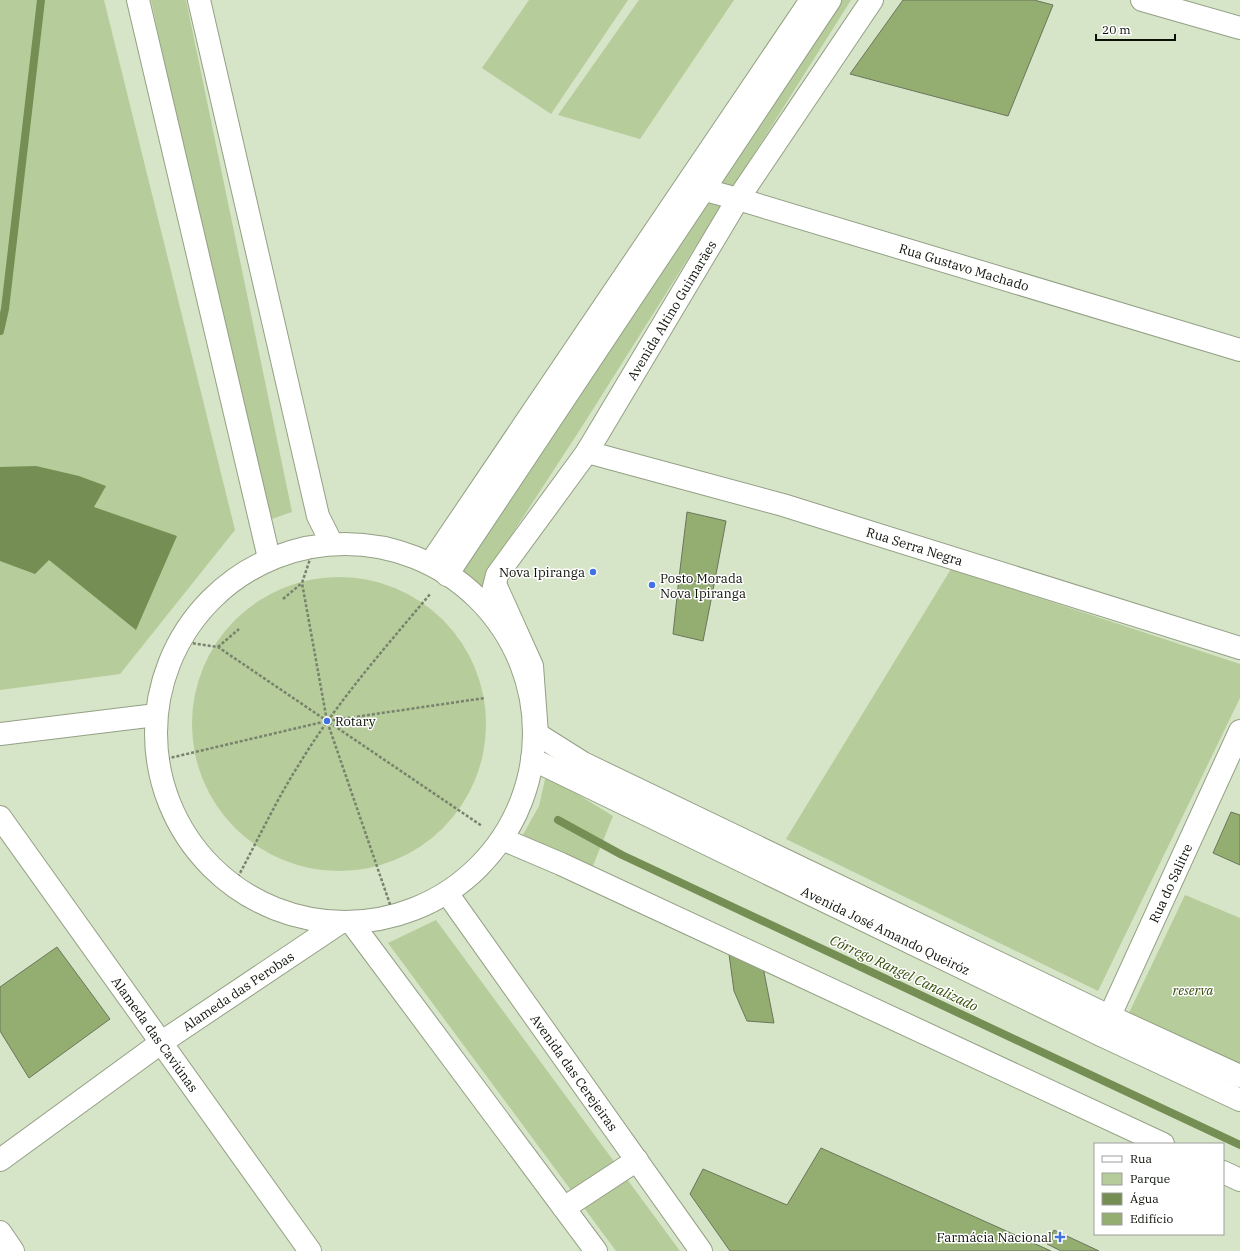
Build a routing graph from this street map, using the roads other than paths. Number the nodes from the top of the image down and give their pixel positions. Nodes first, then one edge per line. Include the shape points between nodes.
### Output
1 (138, 0) edge
2 (199, 0) edge
3 (811, 0) edge
4 (830, 0) edge
5 (872, 0) edge
6 (1142, 0) edge
7 (1240, 28) edge
8 (696, 188) junction
9 (738, 198) junction
10 (1240, 350) edge
11 (587, 452) junction
12 (323, 545) junction
13 (270, 558) junction
14 (440, 568) junction
15 (495, 583) junction
16 (499, 624) junction
17 (1240, 648) edge
18 (156, 715) junction
19 (1240, 731) edge
20 (0, 734) edge
21 (532, 760) junction
22 (0, 817) edge
23 (502, 839) junction
24 (447, 893) junction
25 (346, 922) junction
26 (1105, 1026) junction
27 (162, 1042) junction
28 (1240, 1076) edge
29 (1240, 1100) edge
30 (1160, 1143) edge
31 (0, 1160) edge
32 (637, 1160) junction
33 (1224, 1172) edge
34 (1240, 1180) edge
35 (564, 1208) junction
36 (0, 1232) edge
37 (14, 1251) edge
38 (310, 1251) edge
39 (596, 1251) edge
40 (701, 1251) edge

1 - 13 street
2 - 12 street
3 - 8 street
4 - 8 street
5 - 9 street, Avenida Altino Guimarães
6 - 7 street
8 - 9 street, Rua Gustavo Machado
8 - 14 street
9 - 10 street, Rua Gustavo Machado
9 - 11 street, Avenida Altino Guimarães
11 - 15 street, Avenida Altino Guimarães via 497,575
11 - 17 street, Rua Serra Negra via 783,505
12 - 13 street
12 - 14 street via 373,546
13 - 18 street via 217,592 178,641 163,675
14 - 16 street via 476,597
15 - 16 street, Avenida Altino Guimarães via 492,595
15 - 26 street via 532,666 537,734 583,763
16 - 21 street via 522,666 533,712
18 - 20 street
18 - 25 street via 157,761 171,808 197,851 233,886 274,908 318,920
19 - 26 street, Rua do Salitre
21 - 23 street via 522,801
21 - 26 street, Avenida José Amando Queiróz
22 - 27 street, Alameda das Caviúnas
23 - 24 street via 477,869
23 - 30 street via 561,864
24 - 25 street via 421,907 394,916
24 - 32 street, Avenida das Cerejeiras
25 - 27 street, Alameda das Perobas
25 - 35 street
26 - 28 street
26 - 29 street, Avenida José Amando Queiróz
27 - 31 street, Alameda das Perobas
27 - 38 street, Alameda das Caviúnas
32 - 35 street
32 - 40 street, Avenida das Cerejeiras
33 - 34 street
35 - 39 street
36 - 37 street

